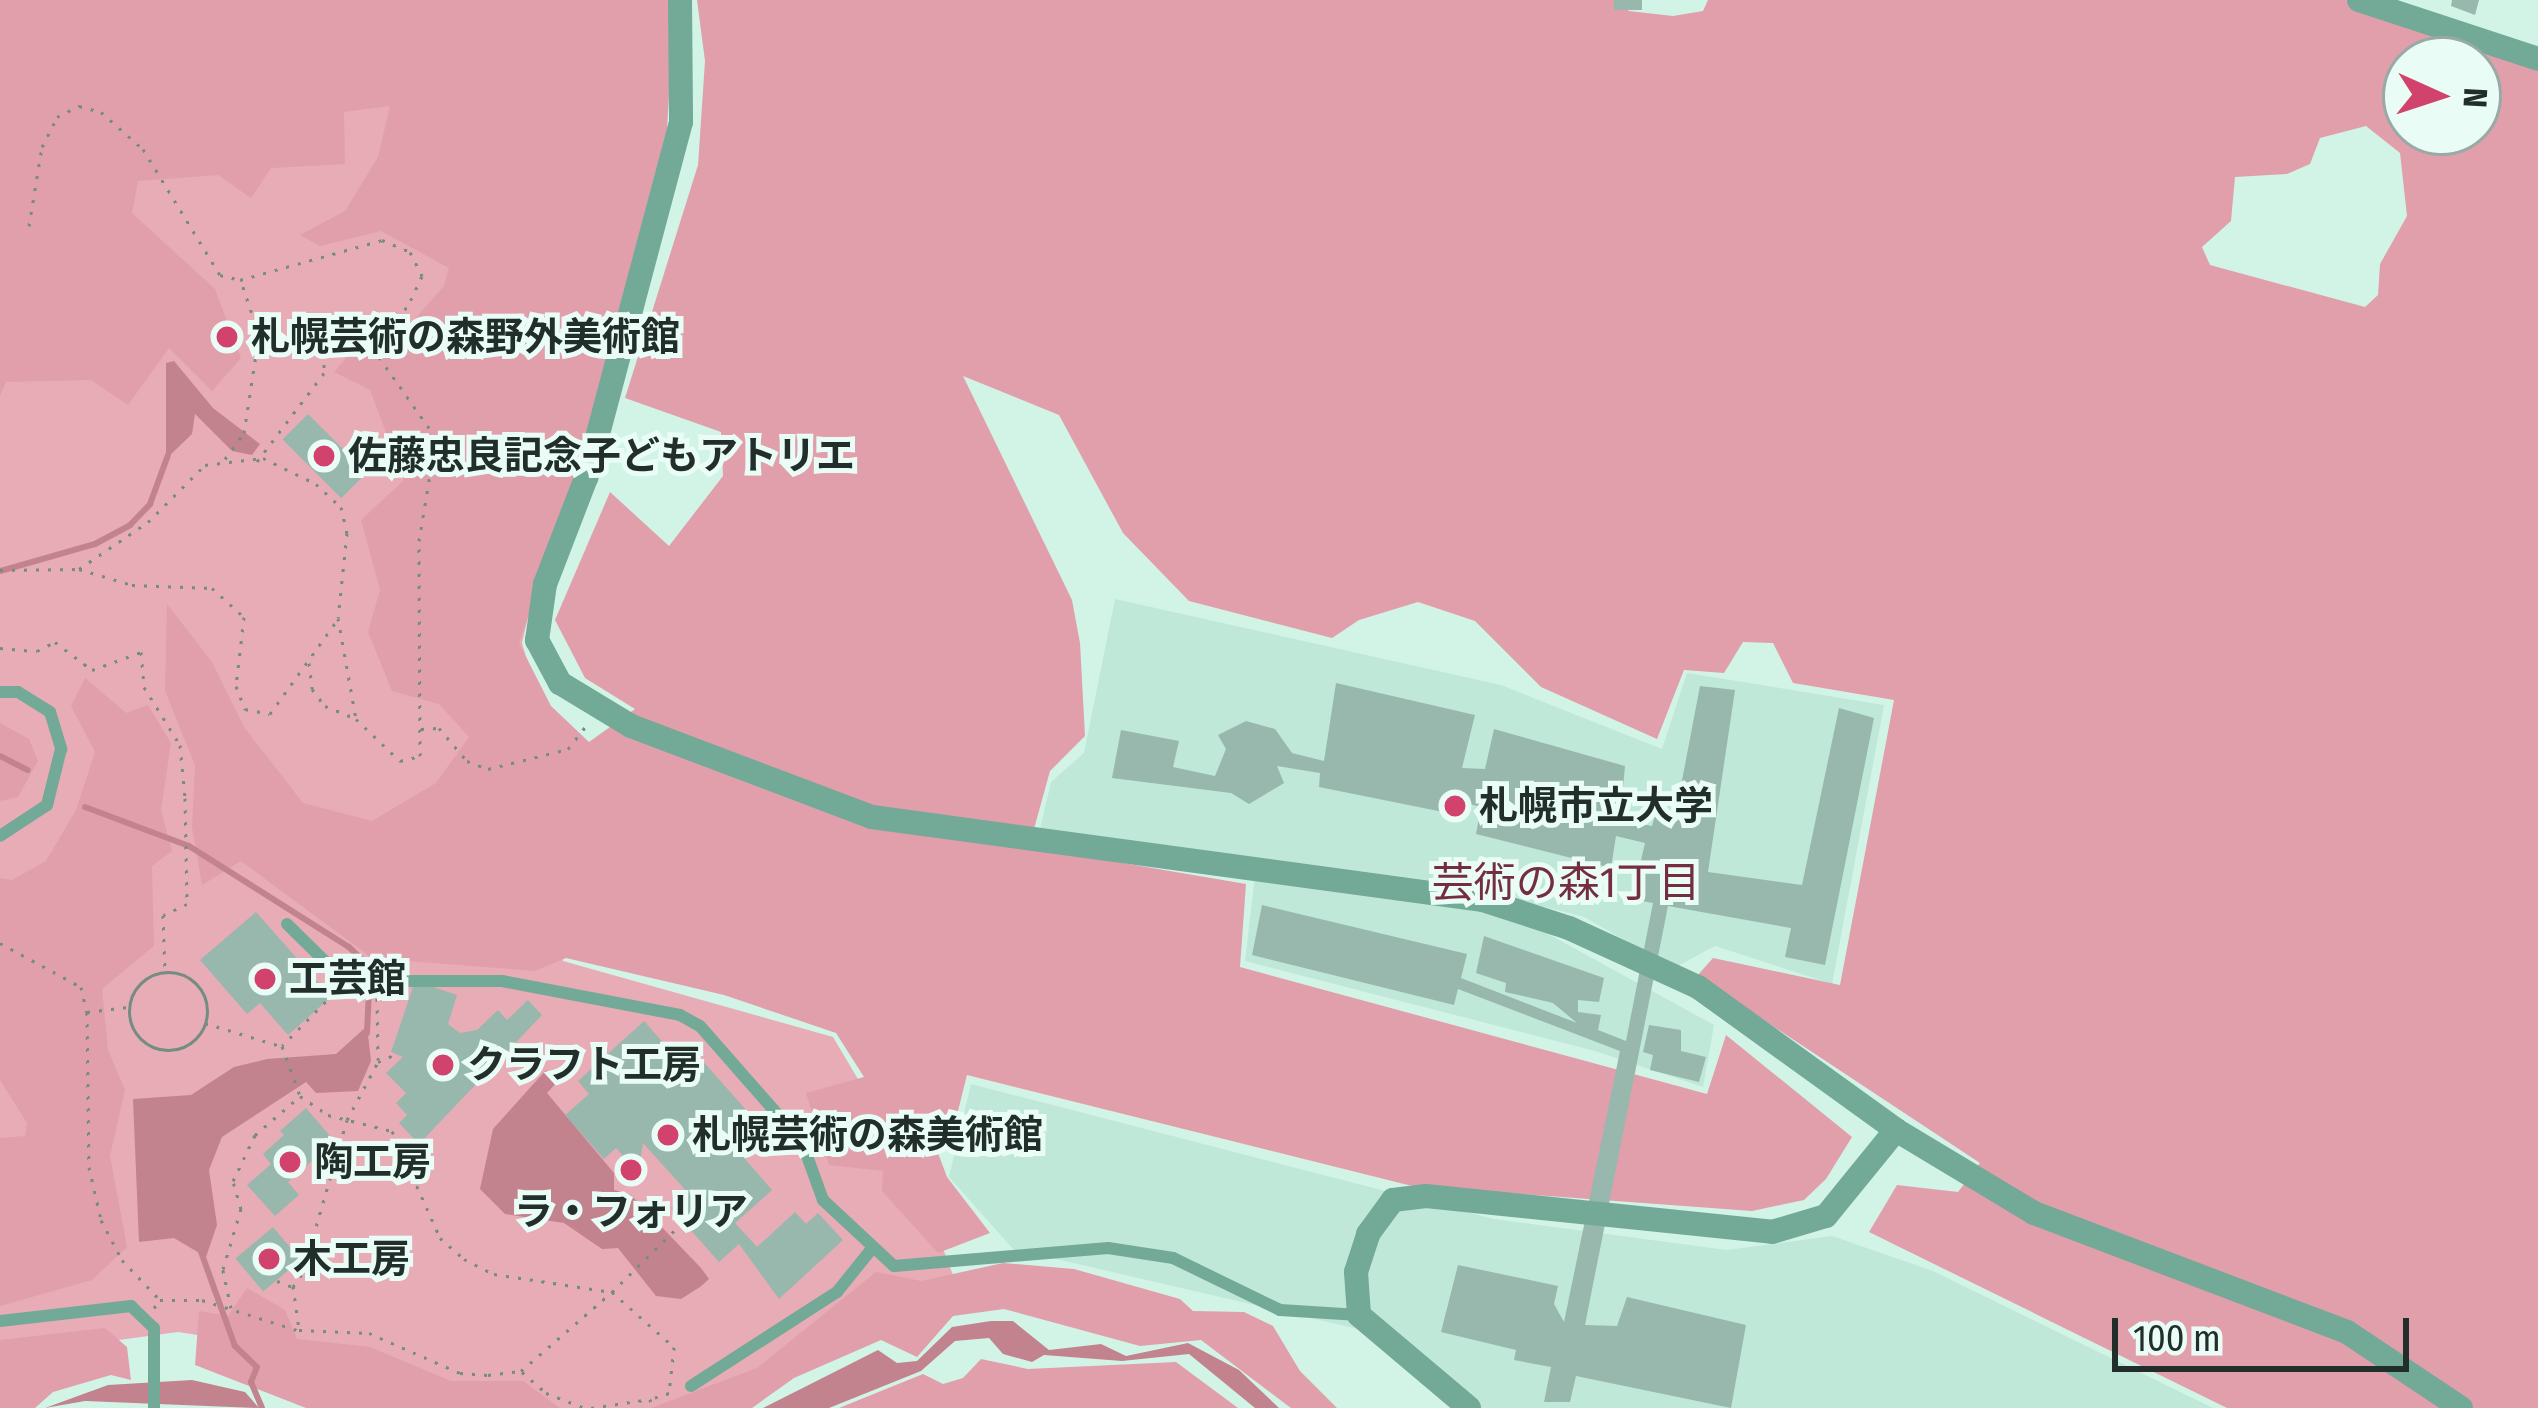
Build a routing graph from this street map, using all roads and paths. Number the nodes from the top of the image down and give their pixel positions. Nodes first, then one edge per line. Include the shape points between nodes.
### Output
1 (680, 0) edge
2 (2359, 0) edge
3 (2538, 59) edge
4 (29, 226) dead end
5 (240, 280) junction
6 (353, 332) junction
7 (223, 462) junction
8 (255, 464) junction
9 (79, 569) junction
10 (0, 570) edge
11 (338, 618) junction
12 (0, 648) edge
13 (309, 663) junction
14 (0, 692) edge
15 (600, 708) junction
16 (356, 719) junction
17 (421, 729) junction
18 (0, 836) edge
19 (287, 925) dead end
20 (0, 943) edge
21 (165, 972) junction
22 (350, 980) junction
23 (377, 990) dead end
24 (130, 1007) junction
25 (87, 1012) junction
26 (205, 1023) junction
27 (281, 1046) junction
28 (396, 1054) dead end
29 (378, 1062) junction
30 (300, 1096) junction
31 (346, 1120) junction
32 (1896, 1130) junction
33 (680, 1225) dead end
34 (870, 1251) junction
35 (277, 1281) dead end
36 (293, 1286) junction
37 (612, 1292) junction
38 (160, 1300) junction
39 (231, 1308) junction
40 (1359, 1316) junction
41 (145, 1320) junction
42 (0, 1321) edge
43 (299, 1330) junction
44 (520, 1371) junction
45 (691, 1386) dead end
46 (650, 1399) junction
47 (154, 1408) edge
48 (588, 1408) edge
49 (652, 1408) edge
50 (1468, 1408) edge
51 (2461, 1408) edge

1 - 15 street via 680,122 586,478 545,584 537,640 560,683
2 - 3 street
4 - 5 path via 42,147 57,117 80,106 101,112 143,149 208,262
5 - 6 path via 382,240 410,252 422,276 418,293 386,322
5 - 7 path via 259,335 244,433
6 - 8 path via 323,352 324,373
6 - 17 path via 436,438 418,563
7 - 8 path
7 - 9 path via 192,472 148,522
8 - 11 path via 263,458 280,465 341,507 347,533
9 - 10 path
9 - 13 path via 132,585 212,588 244,617 236,686 245,710 270,714
11 - 13 path
11 - 16 path
12 - 21 path via 37,651 55,642 92,670 141,652 144,686 180,745 185,798 187,904 163,915
13 - 16 path via 325,706
14 - 18 lane via 18,692 50,712 61,749 47,805
15 - 17 path via 568,749 523,766 488,769 467,761 439,728
15 - 32 street via 872,817 1483,900 1569,928 1698,986
16 - 17 path via 411,763 420,756
19 - 22 lane
20 - 25 path via 81,986
21 - 24 path via 142,981
21 - 26 path via 199,986
22 - 27 path
22 - 34 lane via 502,981 700,1026 802,1142 823,1200
23 - 29 path
24 - 25 path
24 - 26 path via 142,1039 165,1049 189,1043
25 - 38 path via 89,1167 101,1220 122,1259
26 - 27 path
27 - 30 path
28 - 29 path
29 - 31 path
30 - 31 path
30 - 39 path via 255,1135 233,1181 241,1209 224,1269
31 - 36 path
31 - 37 path via 376,1121 392,1131 440,1238 464,1259 494,1274
32 - 40 street via 1826,1216 1772,1232 1426,1196 1393,1200 1368,1234 1356,1272
32 - 51 street via 2035,1213 2348,1332
33 - 37 path
34 - 40 lane via 894,1266 1108,1248 1173,1258 1280,1310
34 - 45 lane via 837,1292
35 - 36 path
36 - 43 path
37 - 44 path
37 - 46 path via 674,1346 669,1393
38 - 39 path
38 - 41 path
39 - 43 path
40 - 50 street
41 - 42 lane via 131,1306
41 - 47 lane via 154,1328
43 - 44 path via 369,1333 460,1372
44 - 48 path via 546,1393
46 - 48 path
46 - 49 path

